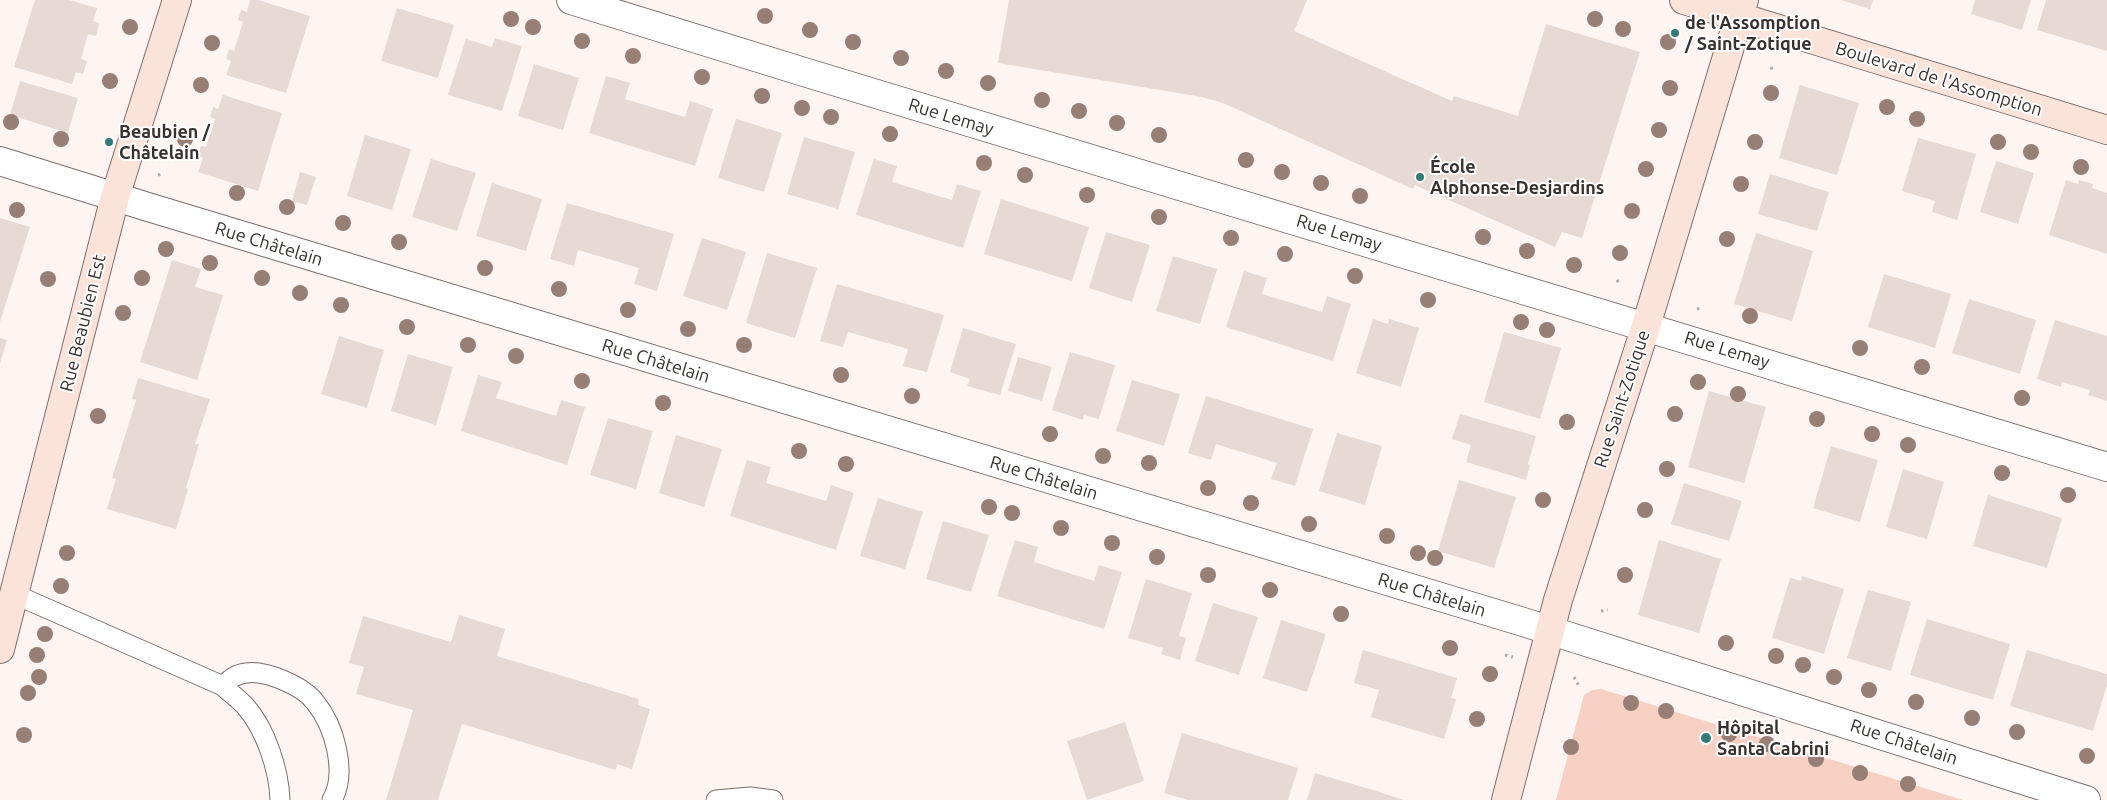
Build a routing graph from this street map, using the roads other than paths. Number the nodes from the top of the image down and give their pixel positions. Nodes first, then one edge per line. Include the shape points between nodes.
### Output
1 (177, 0) edge
2 (571, 0) edge
3 (1684, 0) edge
4 (1741, 9) edge
5 (2107, 130) edge
6 (0, 161) edge
7 (115, 197) junction
8 (1646, 326) junction
9 (2107, 466) edge
10 (14, 594) junction
11 (1549, 630) junction
12 (0, 648) edge
13 (223, 686) junction
14 (2081, 799) edge
15 (280, 800) edge
16 (332, 800) edge
17 (716, 800) edge
18 (773, 800) edge
19 (1506, 800) edge

1 - 7 street, Rue Beaubien Est
2 - 8 street, Rue Lemay
3 - 4 street, Boulevard de l'Assomption
4 - 5 street, Boulevard de l'Assomption
4 - 8 street, Rue Saint-Zotique
6 - 7 street, Rue Châtelain
7 - 10 street, Rue Beaubien Est
7 - 11 street, Rue Châtelain
8 - 9 street, Rue Lemay
8 - 11 street, Rue Saint-Zotique
10 - 12 street, Rue Beaubien Est
10 - 13 lane
11 - 14 street, Rue Châtelain
11 - 19 street, Rue Saint-Zotique
13 - 15 lane via 247,708 262,734 276,770
13 - 16 lane via 231,678 247,673 270,675 297,687 315,701 330,724 337,747 338,775
17 - 18 lane via 750,797

